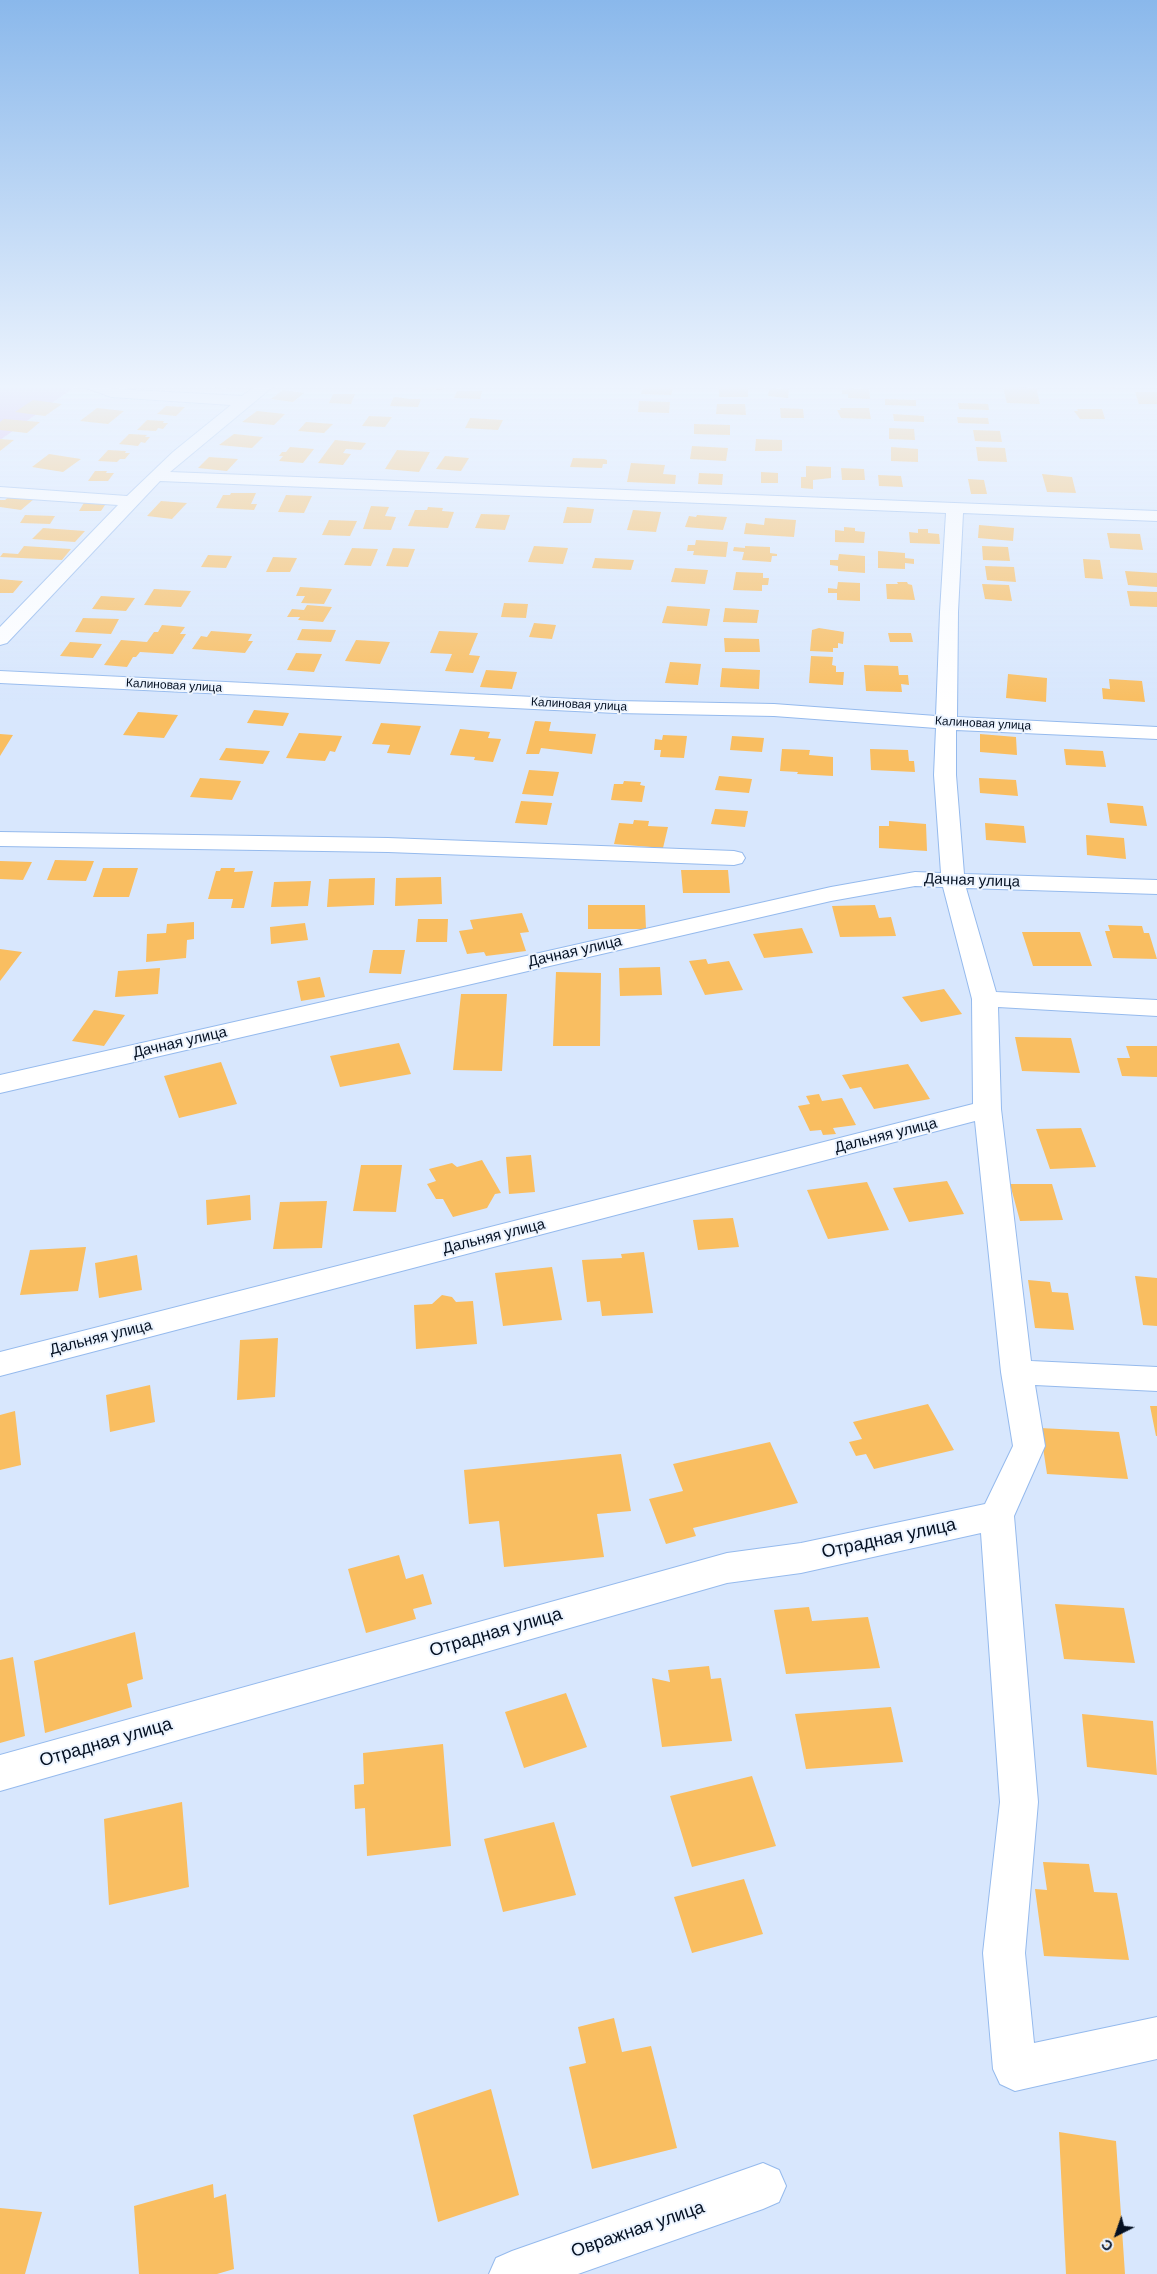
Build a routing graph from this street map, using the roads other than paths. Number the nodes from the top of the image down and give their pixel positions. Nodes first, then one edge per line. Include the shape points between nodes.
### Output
1 (142, 490) edge
2 (509, 490) edge
3 (0, 492) edge
4 (132, 501) junction
5 (955, 508) junction
6 (1157, 516) edge
7 (0, 609) edge
8 (26, 610) junction
9 (0, 639) edge
10 (0, 677) edge
11 (947, 723) junction
12 (1157, 733) edge
13 (0, 839) edge
14 (734, 858) dead end
15 (953, 881) junction
16 (1157, 887) edge
17 (986, 999) junction
18 (1157, 1008) edge
19 (0, 1084) edge
20 (987, 1110) junction
21 (0, 1364) edge
22 (1017, 1372) junction
23 (1157, 1379) edge
24 (997, 1516) junction
25 (0, 1773) edge
26 (1157, 2038) edge
27 (764, 2186) dead end
28 (512, 2274) edge

1 - 4 street
2 - 5 street
3 - 4 street
4 - 8 street
5 - 6 street
5 - 11 street
7 - 8 street
8 - 9 street
10 - 11 street, Калиновая улица via 616,707 774,710
11 - 12 street, Калиновая улица
11 - 15 street via 946,775
13 - 14 street via 388,845
15 - 16 street, Дачная улица
15 - 17 street
15 - 19 street, Дачная улица via 915,879 831,894
17 - 18 street
17 - 20 street
20 - 21 street, Дальняя улица
20 - 22 street
22 - 23 street
22 - 24 street via 1029,1446
24 - 25 street, Отрадная улица via 802,1558 727,1568
24 - 26 street via 1020,1802 1004,1954 1015,2069
27 - 28 street, Овражная улица

